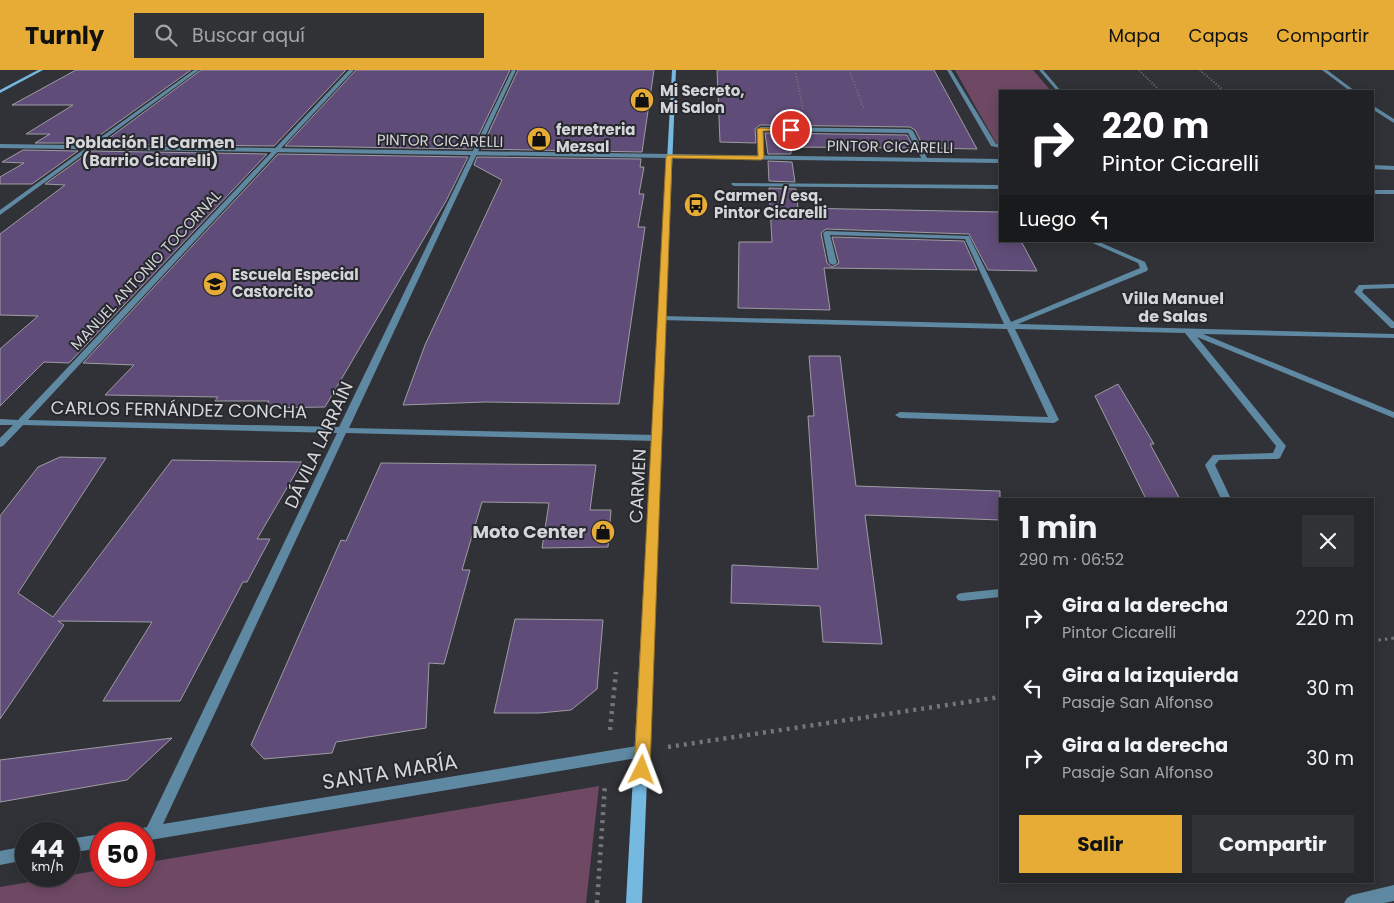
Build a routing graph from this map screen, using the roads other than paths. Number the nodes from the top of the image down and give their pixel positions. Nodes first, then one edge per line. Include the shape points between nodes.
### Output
1 (41, 70) edge
2 (197, 70) edge
3 (352, 70) edge
4 (514, 70) edge
5 (674, 70) edge
6 (949, 70) edge
7 (1041, 70) edge
8 (1324, 70) edge
9 (1058, 90) edge
10 (1352, 90) edge
11 (0, 92) edge
12 (1374, 107) edge
13 (1394, 121) edge
14 (0, 146) edge
15 (999, 146) edge
16 (90, 148) junction
17 (276, 150) junction
18 (475, 154) junction
19 (669, 156) junction
20 (761, 158) junction
21 (925, 160) junction
22 (999, 161) edge
23 (1374, 167) edge
24 (1394, 168) edge
25 (734, 184) dead end
26 (999, 187) edge
27 (1374, 192) edge
28 (1394, 192) edge
29 (0, 213) edge
30 (1093, 242) edge
31 (833, 263) dead end
32 (1394, 286) edge
33 (661, 318) junction
34 (1009, 326) junction
35 (1394, 326) edge
36 (1187, 330) junction
37 (1394, 336) edge
38 (900, 415) dead end
39 (1394, 415) edge
40 (0, 422) edge
41 (21, 422) junction
42 (344, 430) junction
43 (657, 438) junction
44 (0, 444) edge
45 (1226, 498) edge
46 (999, 593) edge
47 (962, 597) dead end
48 (643, 751) junction
49 (153, 822) edge
50 (155, 832) edge
51 (15, 855) edge
52 (0, 858) edge
53 (1394, 893) edge
54 (634, 903) edge
55 (1352, 903) edge

1 - 11 main road
2 - 16 street
3 - 17 street, MANUEL ANTONIO TOCORNAL
4 - 18 street, DÁVILA LARRAÍN
5 - 19 main road, CARMEN
6 - 15 street via 994,146
7 - 9 street
8 - 10 street
12 - 13 street
14 - 16 street, PINTOR CICARELLI
16 - 17 street, PINTOR CICARELLI
16 - 29 street
17 - 18 street, PINTOR CICARELLI
17 - 41 street, MANUEL ANTONIO TOCORNAL
18 - 19 street, PINTOR CICARELLI
18 - 42 street, DÁVILA LARRAÍN
19 - 20 street, PINTOR CICARELLI
19 - 33 main road, CARMEN
20 - 21 street, PINTOR CICARELLI
20 - 21 street via 760,129 871,130 910,131
21 - 22 street, PINTOR CICARELLI
23 - 24 street
25 - 26 street
27 - 28 street
30 - 34 street via 1141,262 1144,269
31 - 34 street via 826,233 967,237
32 - 35 street via 1362,287 1358,292
33 - 34 street
33 - 43 main road, CARMEN
34 - 36 street
34 - 38 street via 1054,420
36 - 37 street
36 - 39 street
36 - 45 street via 1281,446 1277,456 1216,458 1210,465
40 - 41 street, CARLOS FERNÁNDEZ CONCHA
41 - 42 street, CARLOS FERNÁNDEZ CONCHA
41 - 44 street, MANUEL ANTONIO TOCORNAL
42 - 43 street, CARLOS FERNÁNDEZ CONCHA
42 - 49 street, DÁVILA LARRAÍN
43 - 48 main road, CARMEN
46 - 47 street
48 - 50 street, SANTA MARÍA
48 - 54 main road, CARMEN
51 - 52 street
53 - 55 street

